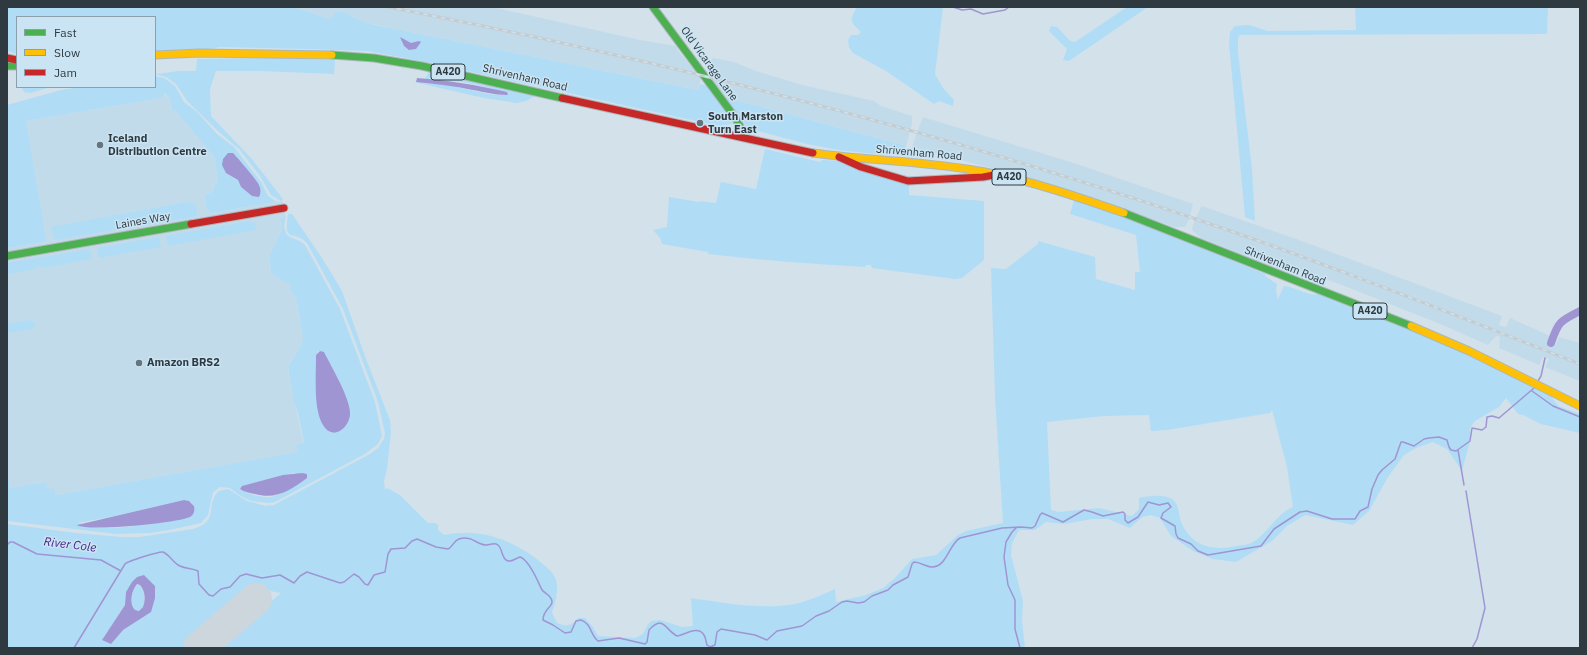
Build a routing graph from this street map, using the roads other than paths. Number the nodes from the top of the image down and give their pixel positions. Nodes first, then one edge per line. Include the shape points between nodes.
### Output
1 (653, 7) edge
2 (156, 55) edge
3 (742, 137) junction
4 (839, 157) junction
5 (997, 174) junction
6 (284, 208) dead end
7 (7, 256) edge
8 (1560, 396) junction
9 (1580, 403) edge
10 (1580, 406) edge

1 - 3 main road, Old Vicarage Lane via 736,120
2 - 3 main road, Shrivenham Road / A420 via 306,54 374,58 422,66
3 - 4 main road, Shrivenham Road / A420
4 - 5 main road, Shrivenham Road / A420 via 937,164
4 - 5 main road, Shrivenham Road via 861,167 908,181
5 - 8 main road, Shrivenham Road / A420 via 1114,209 1453,344
6 - 7 main road, Laines Way
8 - 9 main road, A420
8 - 10 main road, A420

